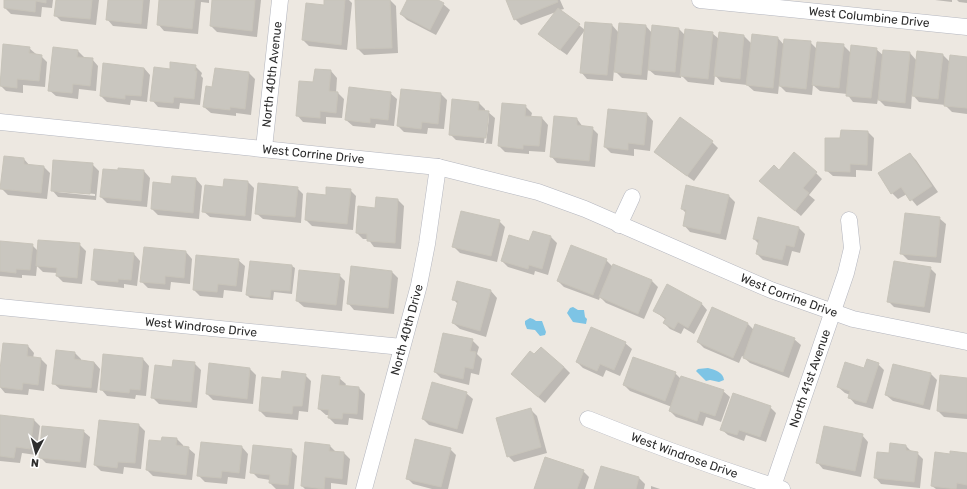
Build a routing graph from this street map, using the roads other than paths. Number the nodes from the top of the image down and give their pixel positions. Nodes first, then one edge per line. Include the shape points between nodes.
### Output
1 (280, 0) edge
2 (700, 0) edge
3 (967, 27) edge
4 (0, 122) edge
5 (264, 148) junction
6 (438, 167) junction
7 (632, 197) dead end
8 (849, 220) dead end
9 (619, 225) junction
10 (0, 307) edge
11 (832, 312) junction
12 (967, 342) edge
13 (402, 347) junction
14 (588, 419) dead end
15 (776, 488) edge
16 (364, 489) edge

1 - 5 street, North 40th Avenue
2 - 3 street, West Columbine Drive
4 - 5 street, West Corrine Drive
5 - 6 street, West Corrine Drive
6 - 9 street, West Corrine Drive via 538,192
6 - 13 street, North 40th Drive via 419,285
7 - 9 street
8 - 11 street, North 41st Avenue via 852,248
9 - 11 street, West Corrine Drive via 771,290
10 - 13 street, West Windrose Drive
11 - 12 street, West Corrine Drive via 860,321
11 - 15 street, North 41st Avenue
13 - 16 street, North 40th Drive
14 - 15 street, West Windrose Drive

